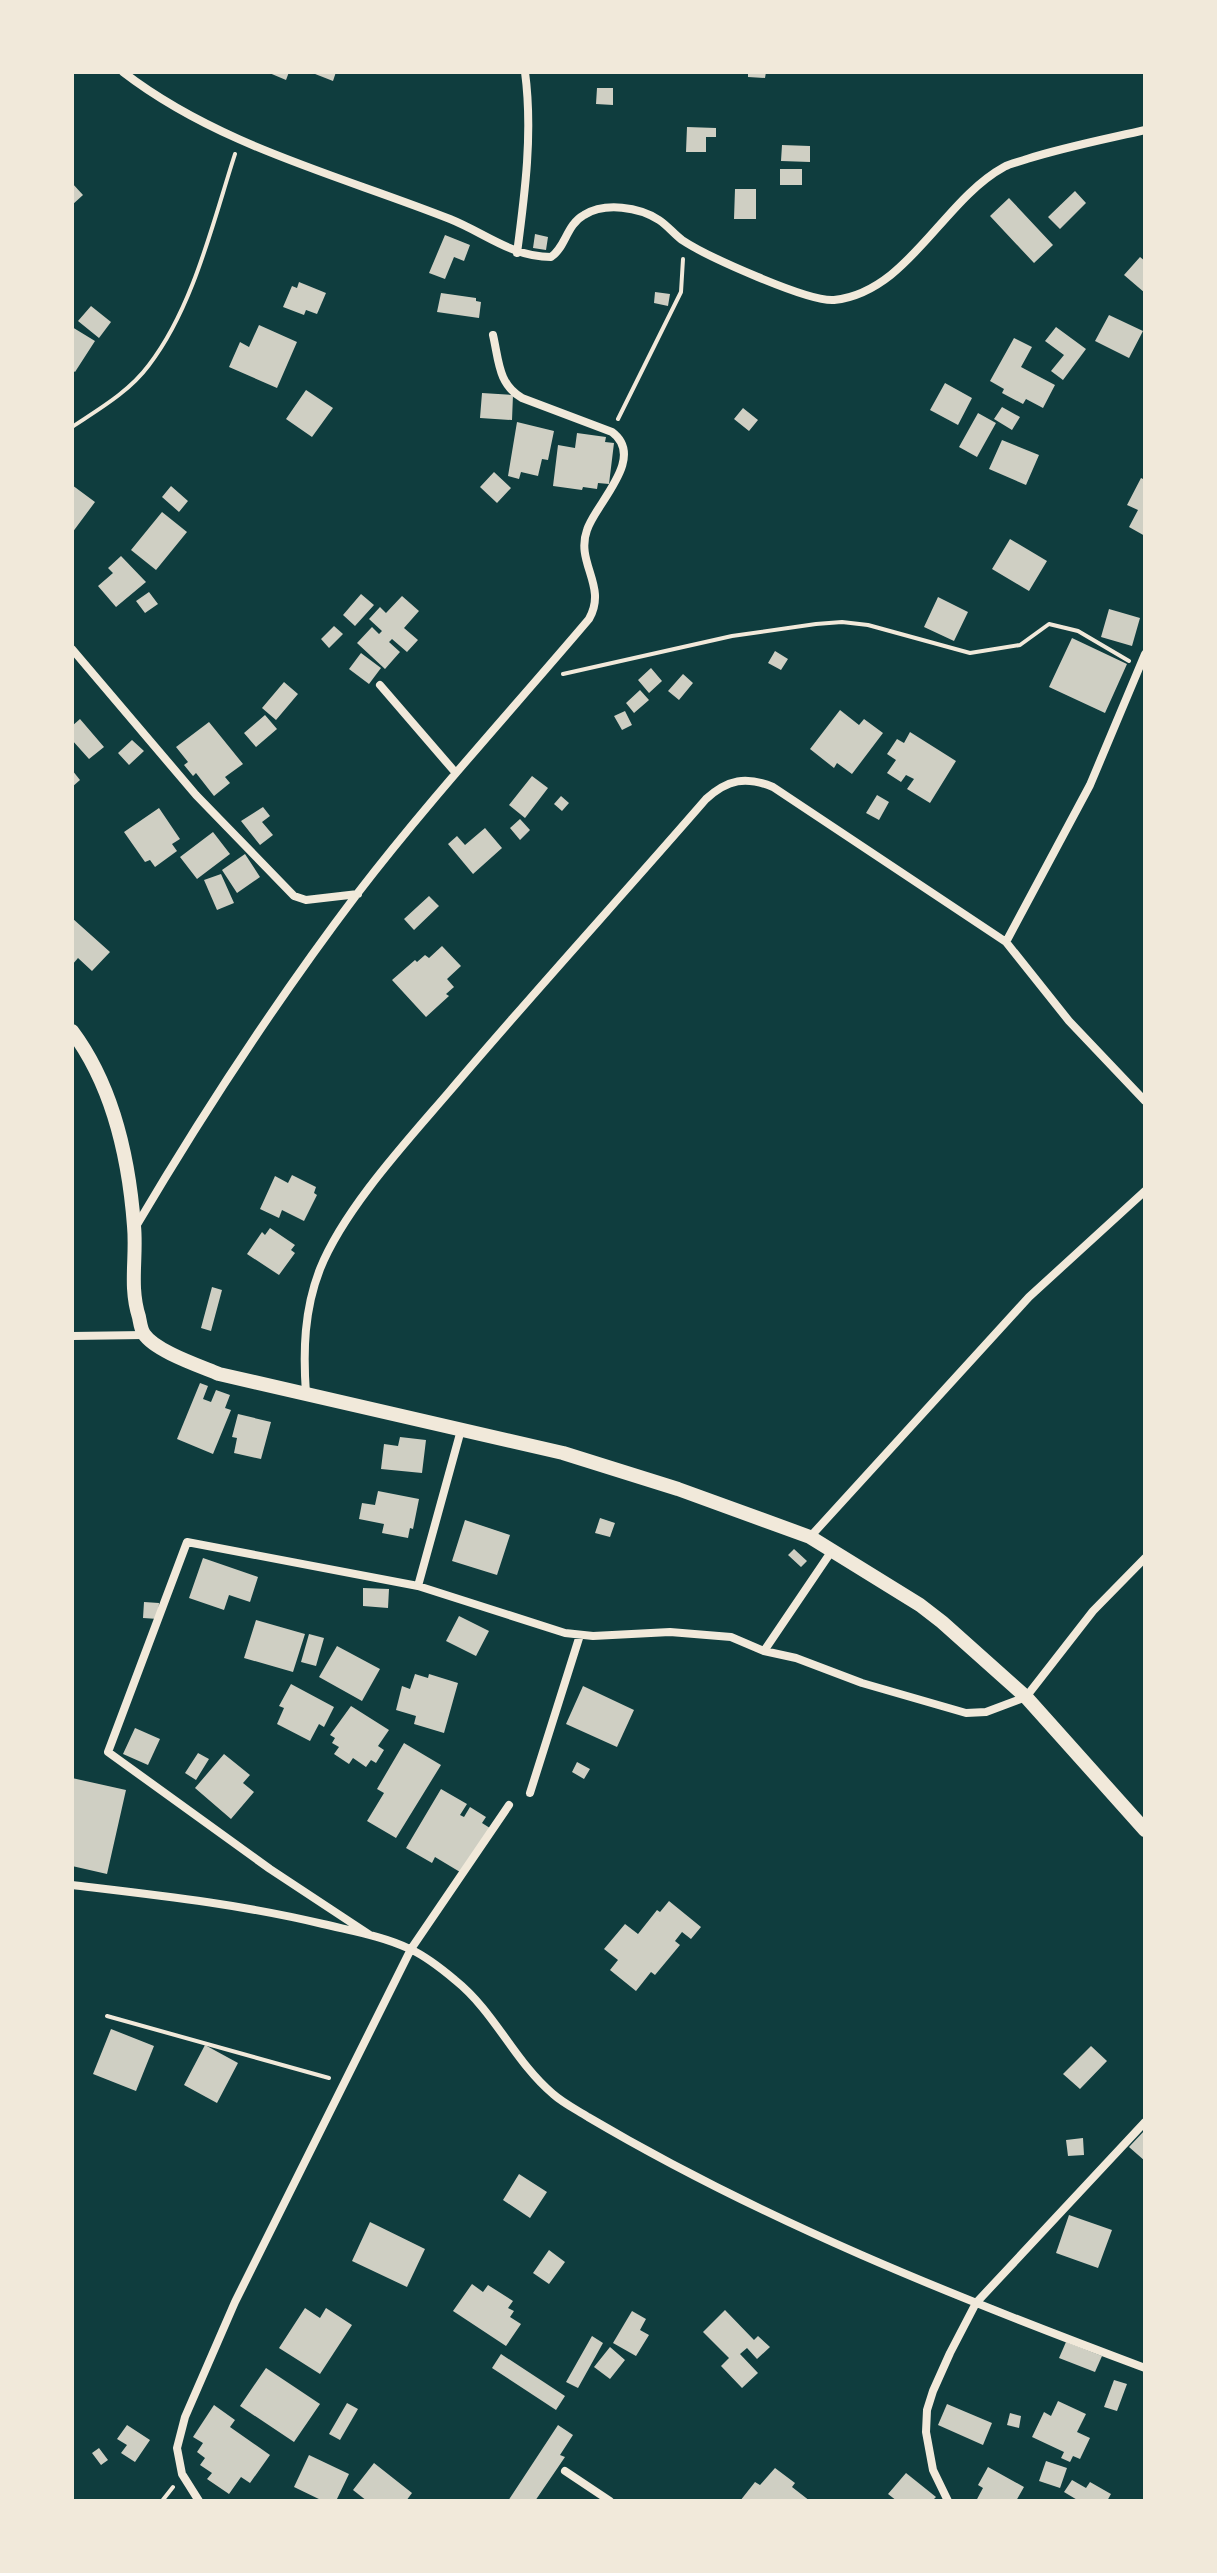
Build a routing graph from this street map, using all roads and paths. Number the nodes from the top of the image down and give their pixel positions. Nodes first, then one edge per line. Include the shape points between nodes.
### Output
1 (123, 72) edge
2 (525, 72) edge
3 (1145, 130) edge
4 (240, 140) junction
5 (683, 241) junction
6 (517, 253) junction
7 (493, 335) dead end
8 (72, 427) edge
9 (612, 432) junction
10 (72, 649) edge
11 (1145, 654) edge
12 (1141, 665) edge
13 (537, 679) junction
14 (380, 685) dead end
15 (455, 772) junction
16 (358, 894) junction
17 (1006, 942) junction
18 (72, 1031) edge
19 (1145, 1101) edge
20 (1145, 1191) edge
21 (134, 1229) junction
22 (144, 1335) junction
23 (72, 1336) edge
24 (306, 1395) junction
25 (461, 1430) junction
26 (810, 1537) junction
27 (831, 1552) junction
28 (1145, 1558) edge
29 (418, 1586) junction
30 (580, 1635) junction
31 (764, 1651) junction
32 (1026, 1697) junction
33 (530, 1793) dead end
34 (509, 1805) dead end
35 (1145, 1830) edge
36 (72, 1885) edge
37 (370, 1935) junction
38 (411, 1949) junction
39 (107, 2016) dead end
40 (343, 2082) junction
41 (1145, 2122) edge
42 (976, 2303) junction
43 (1145, 2368) edge
44 (565, 2471) dead end
45 (199, 2501) edge
46 (610, 2501) edge
47 (948, 2501) edge

1 - 4 street via 152,94
2 - 6 street via 528,141
3 - 5 street via 1004,167 965,198 889,278 861,294 832,300 802,296
4 - 6 street via 453,220
4 - 8 path via 192,285 170,331 149,366 122,393
5 - 6 street via 658,219 635,209 609,208 582,215 551,257
5 - 9 path via 681,292
7 - 9 street via 509,390
9 - 13 street via 621,442 622,465 584,540 595,609
10 - 16 street via 196,795 294,896 306,900
11 - 12 street
12 - 13 path via 1078,631 1049,624 1020,645 970,653 842,622 732,636
12 - 17 street via 1090,785
13 - 15 street
14 - 15 street
15 - 16 street
16 - 21 street via 231,1070
17 - 19 street via 1069,1021
17 - 24 street via 773,787 746,779 719,787 494,1039 345,1223 321,1267 308,1306 303,1350
18 - 21 street via 90,1055 108,1099 125,1158
20 - 26 street via 1029,1297
21 - 22 street via 133,1299
22 - 23 street
22 - 24 street via 173,1355 219,1374
24 - 25 street
25 - 26 street via 563,1453
25 - 29 street
26 - 27 street
27 - 31 street
27 - 32 street via 920,1605
28 - 32 street via 1093,1611
29 - 30 street
29 - 37 street via 187,1542 108,1752
30 - 31 street via 696,1633 731,1637
30 - 33 street
31 - 32 street via 966,1713 986,1712
32 - 35 street
34 - 38 street
36 - 37 street via 210,1902
37 - 38 street
38 - 40 street
38 - 42 street via 475,1996 553,2095 688,2172
39 - 40 path
40 - 45 street via 185,2417 177,2448 182,2474
41 - 42 street
42 - 43 street
42 - 47 street via 927,2410 929,2452
44 - 46 street

